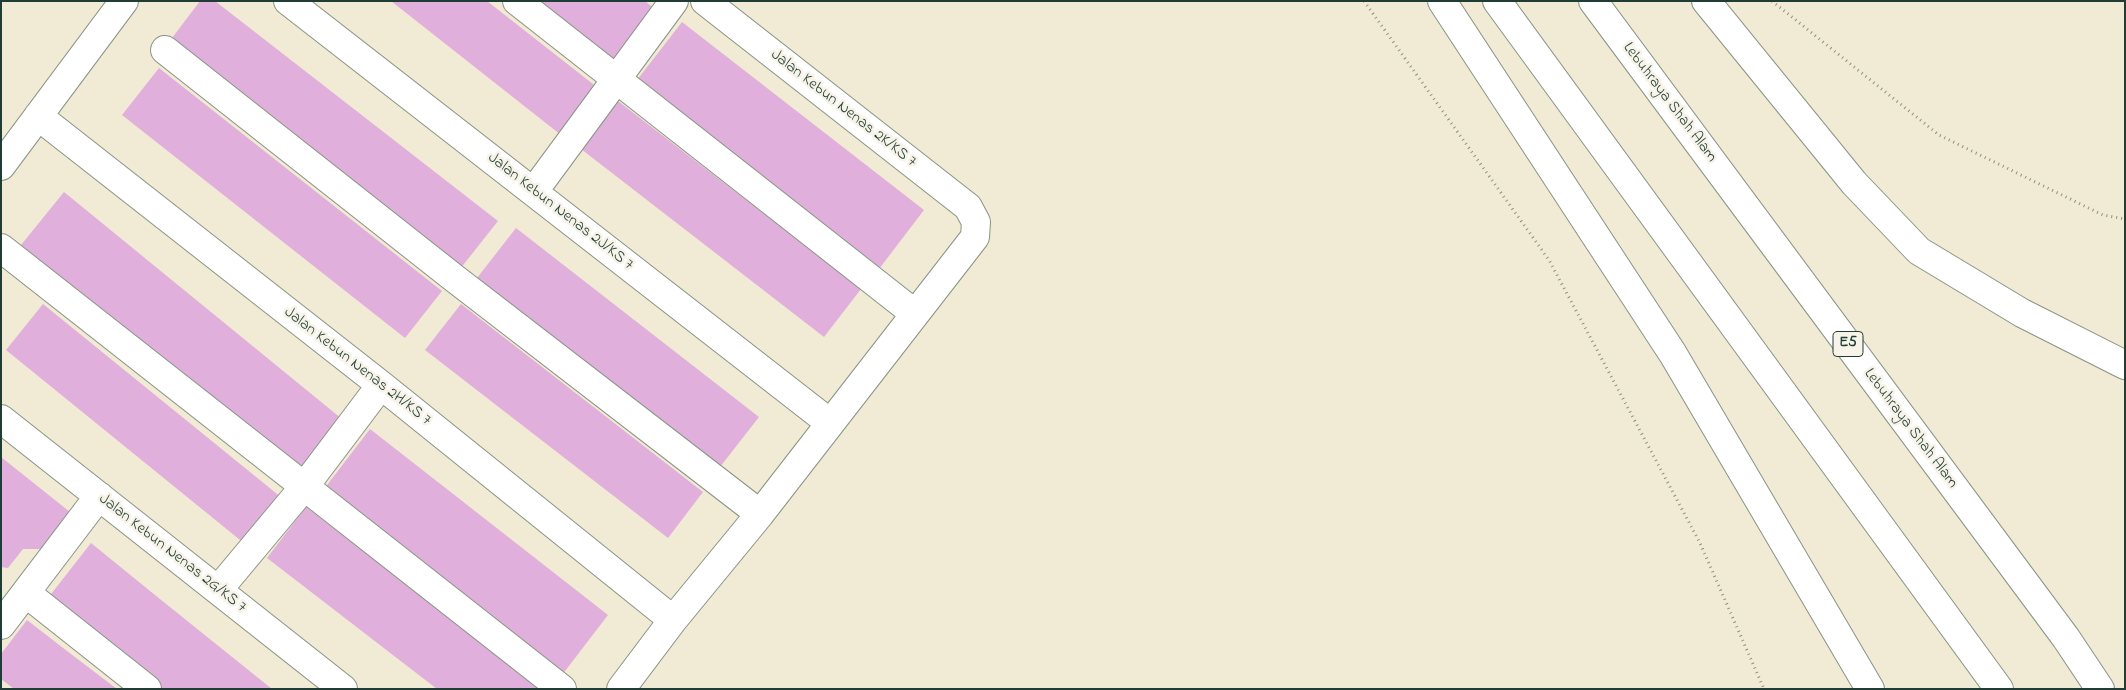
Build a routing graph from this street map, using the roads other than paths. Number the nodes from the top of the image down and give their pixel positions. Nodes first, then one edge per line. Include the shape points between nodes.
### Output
1 (124, 1) edge
2 (288, 1) edge
3 (517, 1) edge
4 (674, 1) edge
5 (705, 1) edge
6 (1442, 1) edge
7 (1497, 1) edge
8 (1594, 1) edge
9 (1706, 1) edge
10 (165, 50) dead end
11 (616, 80) junction
12 (38, 116) junction
13 (1, 166) edge
14 (534, 191) junction
15 (1, 248) edge
16 (914, 313) junction
17 (2125, 365) edge
18 (381, 385) junction
19 (1, 419) edge
20 (830, 424) junction
21 (304, 487) junction
22 (99, 496) junction
23 (760, 514) junction
24 (218, 590) junction
25 (26, 593) junction
26 (673, 620) junction
27 (1, 625) edge
28 (147, 689) edge
29 (343, 689) edge
30 (562, 689) edge
31 (621, 689) edge
32 (1870, 689) edge
33 (1999, 689) edge
34 (2100, 689) edge

1 - 12 main road
2 - 14 main road, Jalan Kebun Nenas 2J/KS 7
3 - 11 main road
4 - 11 main road
5 - 16 main road, Jalan Kebun Nenas 2K/KS 7 via 968,207 976,222 975,237
6 - 32 main road via 1673,354
7 - 33 main road
8 - 34 main road, Lebuhraya Shah Alam / E5 via 2066,638
9 - 17 main road via 1854,183 1919,251 2022,313
10 - 23 main road
11 - 14 main road
11 - 16 main road
12 - 13 main road
12 - 18 main road, Jalan Kebun Nenas 2H/KS 7
14 - 20 main road, Jalan Kebun Nenas 2J/KS 7
15 - 21 main road
16 - 20 main road
18 - 21 main road
18 - 26 main road, Jalan Kebun Nenas 2H/KS 7
19 - 22 main road, Jalan Kebun Nenas 2G/KS 7
20 - 23 main road
21 - 24 main road
21 - 30 main road
22 - 24 main road, Jalan Kebun Nenas 2G/KS 7
22 - 25 main road
23 - 26 main road
24 - 29 main road, Jalan Kebun Nenas 2G/KS 7
25 - 27 main road
25 - 28 main road
26 - 31 main road

